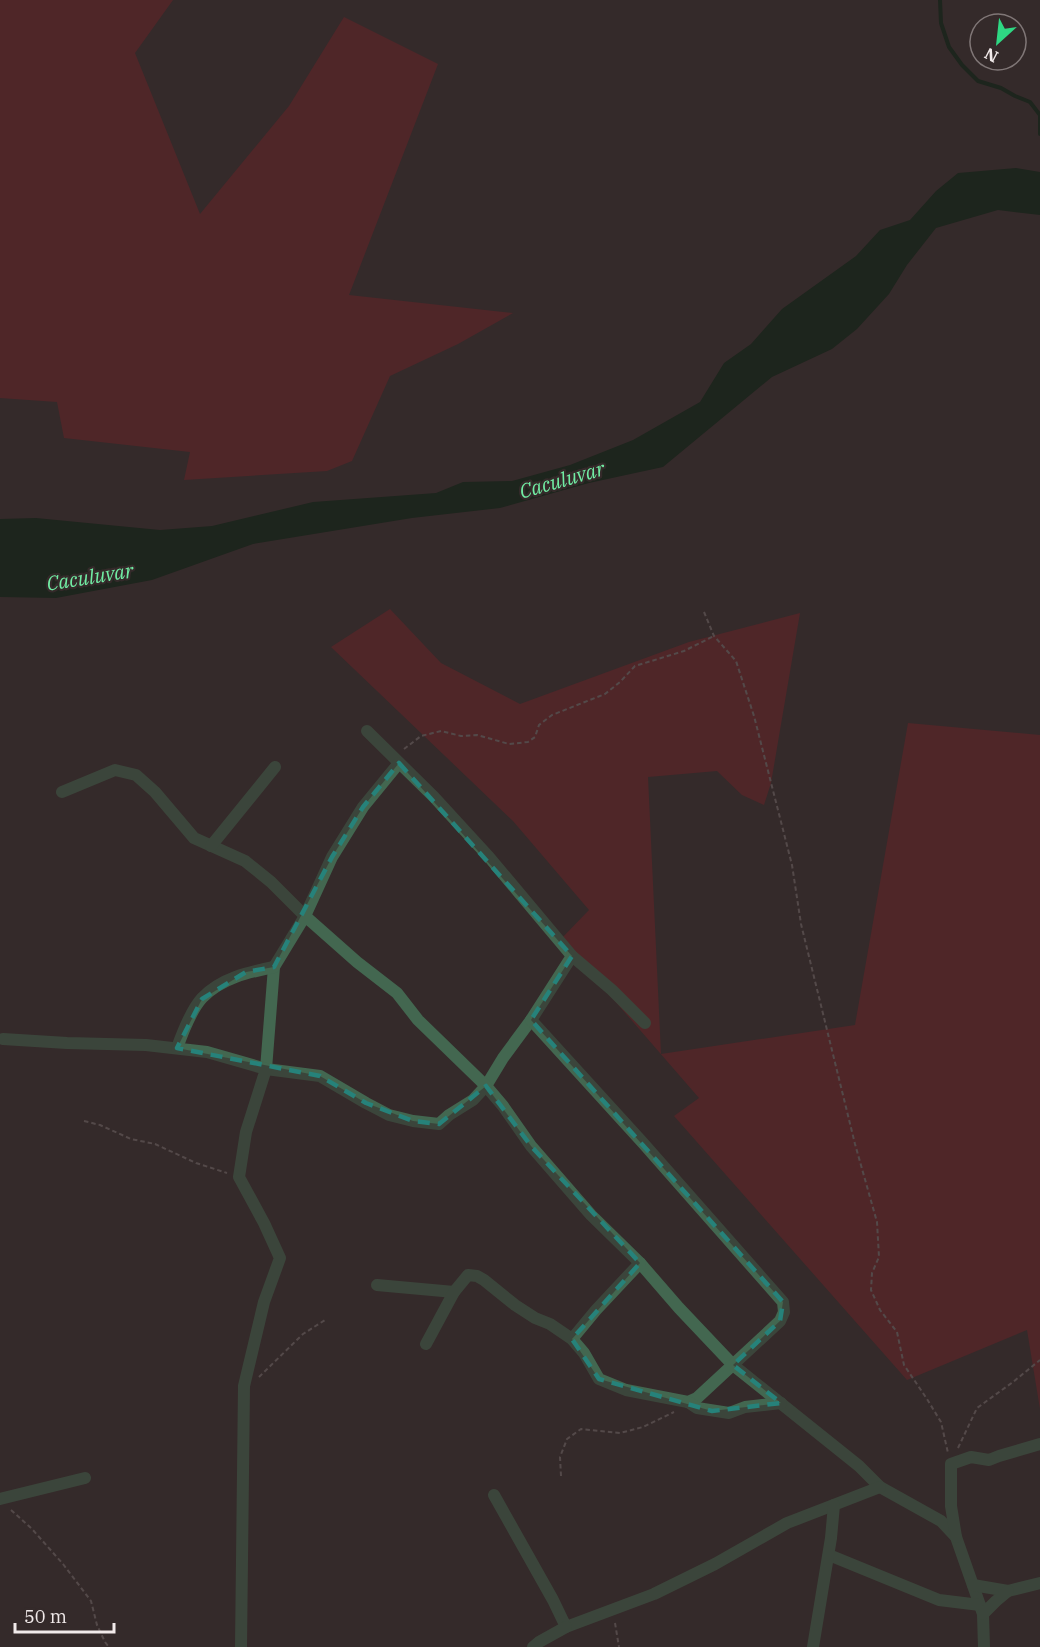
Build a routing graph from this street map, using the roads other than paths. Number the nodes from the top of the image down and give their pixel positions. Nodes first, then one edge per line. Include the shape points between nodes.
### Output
1 (367, 731) dead end
2 (397, 761) junction
3 (275, 767) dead end
4 (62, 792) dead end
5 (211, 846) junction
6 (305, 916) junction
7 (572, 956) junction
8 (274, 967) junction
9 (531, 1020) junction
10 (645, 1023) dead end
11 (3, 1039) dead end
12 (177, 1048) junction
13 (266, 1069) junction
14 (486, 1086) junction
15 (640, 1263) junction
16 (377, 1285) dead end
17 (454, 1292) junction
18 (572, 1339) junction
19 (426, 1344) dead end
20 (733, 1365) junction
21 (688, 1402) junction
22 (781, 1403) junction
23 (1040, 1444) edge
24 (85, 1478) dead end
25 (880, 1487) junction
26 (494, 1495) dead end
27 (4, 1503) edge
28 (834, 1505) junction
29 (956, 1537) junction
30 (829, 1555) junction
31 (1040, 1582) edge
32 (974, 1585) junction
33 (1008, 1591) junction
34 (982, 1610) junction
35 (566, 1628) junction
36 (241, 1647) edge
37 (533, 1647) edge
38 (813, 1647) edge
39 (984, 1647) edge

1 - 2 street
2 - 6 street via 332,857
2 - 7 street via 489,857
3 - 5 street
4 - 5 street via 115,770 136,775 194,838
5 - 6 street via 245,861
6 - 8 street
6 - 14 street via 397,993 418,1020
7 - 9 street
7 - 10 street
8 - 12 street via 246,972 202,999
8 - 13 street
9 - 14 street
9 - 20 street via 783,1302 780,1321
11 - 12 street
12 - 13 street
13 - 14 street via 320,1076 389,1114 439,1124
13 - 36 street via 246,1132 238,1177 280,1258 264,1302 244,1386
14 - 15 street via 591,1215
15 - 18 street
15 - 20 street
16 - 17 street
17 - 18 street via 468,1275 477,1276 515,1305
17 - 19 street
18 - 21 street via 599,1379 626,1390
20 - 21 street
20 - 22 street
21 - 22 street via 697,1408 729,1413
22 - 25 street
23 - 29 street via 989,1460 971,1458 951,1464
24 - 27 street
25 - 28 street
25 - 29 street via 940,1521
26 - 35 street
28 - 30 street
28 - 35 street via 788,1524 654,1594
29 - 32 street
30 - 34 street via 939,1599
30 - 38 street
31 - 33 street
32 - 33 street
32 - 34 street
33 - 34 street
34 - 39 street
35 - 37 street

